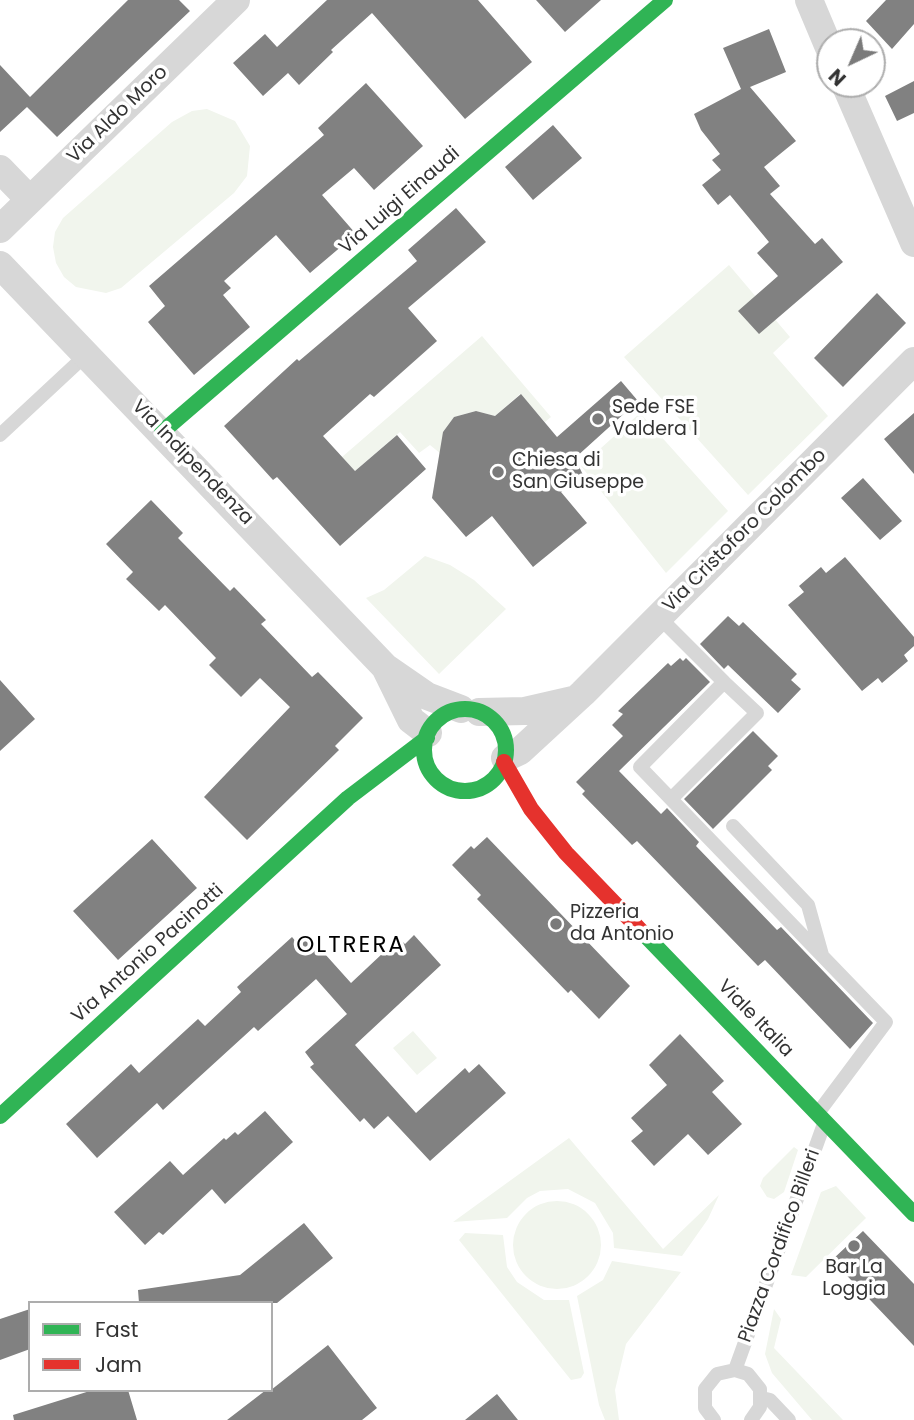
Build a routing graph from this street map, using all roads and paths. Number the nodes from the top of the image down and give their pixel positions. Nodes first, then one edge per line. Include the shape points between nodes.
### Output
1 (236, 0) edge
2 (665, 0) edge
3 (809, 0) edge
4 (821, 28) edge
5 (851, 98) edge
6 (0, 169) edge
7 (30, 200) junction
8 (0, 229) edge
9 (914, 243) edge
10 (0, 265) edge
11 (87, 354) junction
12 (914, 361) edge
13 (162, 432) junction
14 (0, 435) edge
15 (659, 617) junction
16 (383, 665) junction
17 (724, 682) junction
18 (576, 699) junction
19 (470, 710) junction
20 (427, 736) junction
21 (505, 760) junction
22 (441, 782) junction
23 (414, 784) dead end
24 (481, 788) junction
25 (384, 792) dead end
26 (671, 799) junction
27 (323, 823) junction
28 (733, 826) dead end
29 (566, 853) junction
30 (823, 956) junction
31 (0, 1116) edge
32 (821, 1118) junction
33 (914, 1214) edge
34 (735, 1370) junction
35 (762, 1398) junction
36 (714, 1420) edge
37 (751, 1420) edge
38 (789, 1420) edge

1 - 7 street, Via Aldo Moro
2 - 13 street, Via Luigi Einaudi
3 - 4 street
5 - 9 street
6 - 7 street
7 - 8 street, Via Aldo Moro
10 - 11 street, Via Indipendenza
11 - 13 street, Via Indipendenza
11 - 14 lane
12 - 15 street, Via Cristoforo Colombo
13 - 16 street, Via Indipendenza
15 - 17 lane
15 - 18 street, Via Cristoforo Colombo
16 - 19 street, Via Indipendenza via 427,696
16 - 20 street, Via Indipendenza via 411,720
17 - 26 lane via 640,767
17 - 26 lane via 757,713
18 - 19 street via 525,711
18 - 21 street, Via Cristoforo Colombo
19 - 20 street via 440,718
19 - 21 street via 493,720 502,732
20 - 22 street via 427,762
20 - 27 street, Via Antonio Pacinotti via 370,779
21 - 24 street via 494,779
21 - 29 street, Viale Italia via 531,809
22 - 23 street
22 - 24 street via 462,791
24 - 29 street, Viale Italia
25 - 27 street, Via Antonio Pacinotti
26 - 30 lane
27 - 31 street, Via Antonio Pacinotti
28 - 30 lane via 808,905
29 - 32 street, Viale Italia
30 - 32 lane, Piazza Cordifico Billeri via 886,1022
32 - 33 street, Viale Italia
32 - 34 lane, Piazza Cordifico Billeri
34 - 35 lane via 755,1381
34 - 36 lane via 717,1374 705,1389 705,1408
35 - 37 lane
35 - 38 lane via 770,1399

